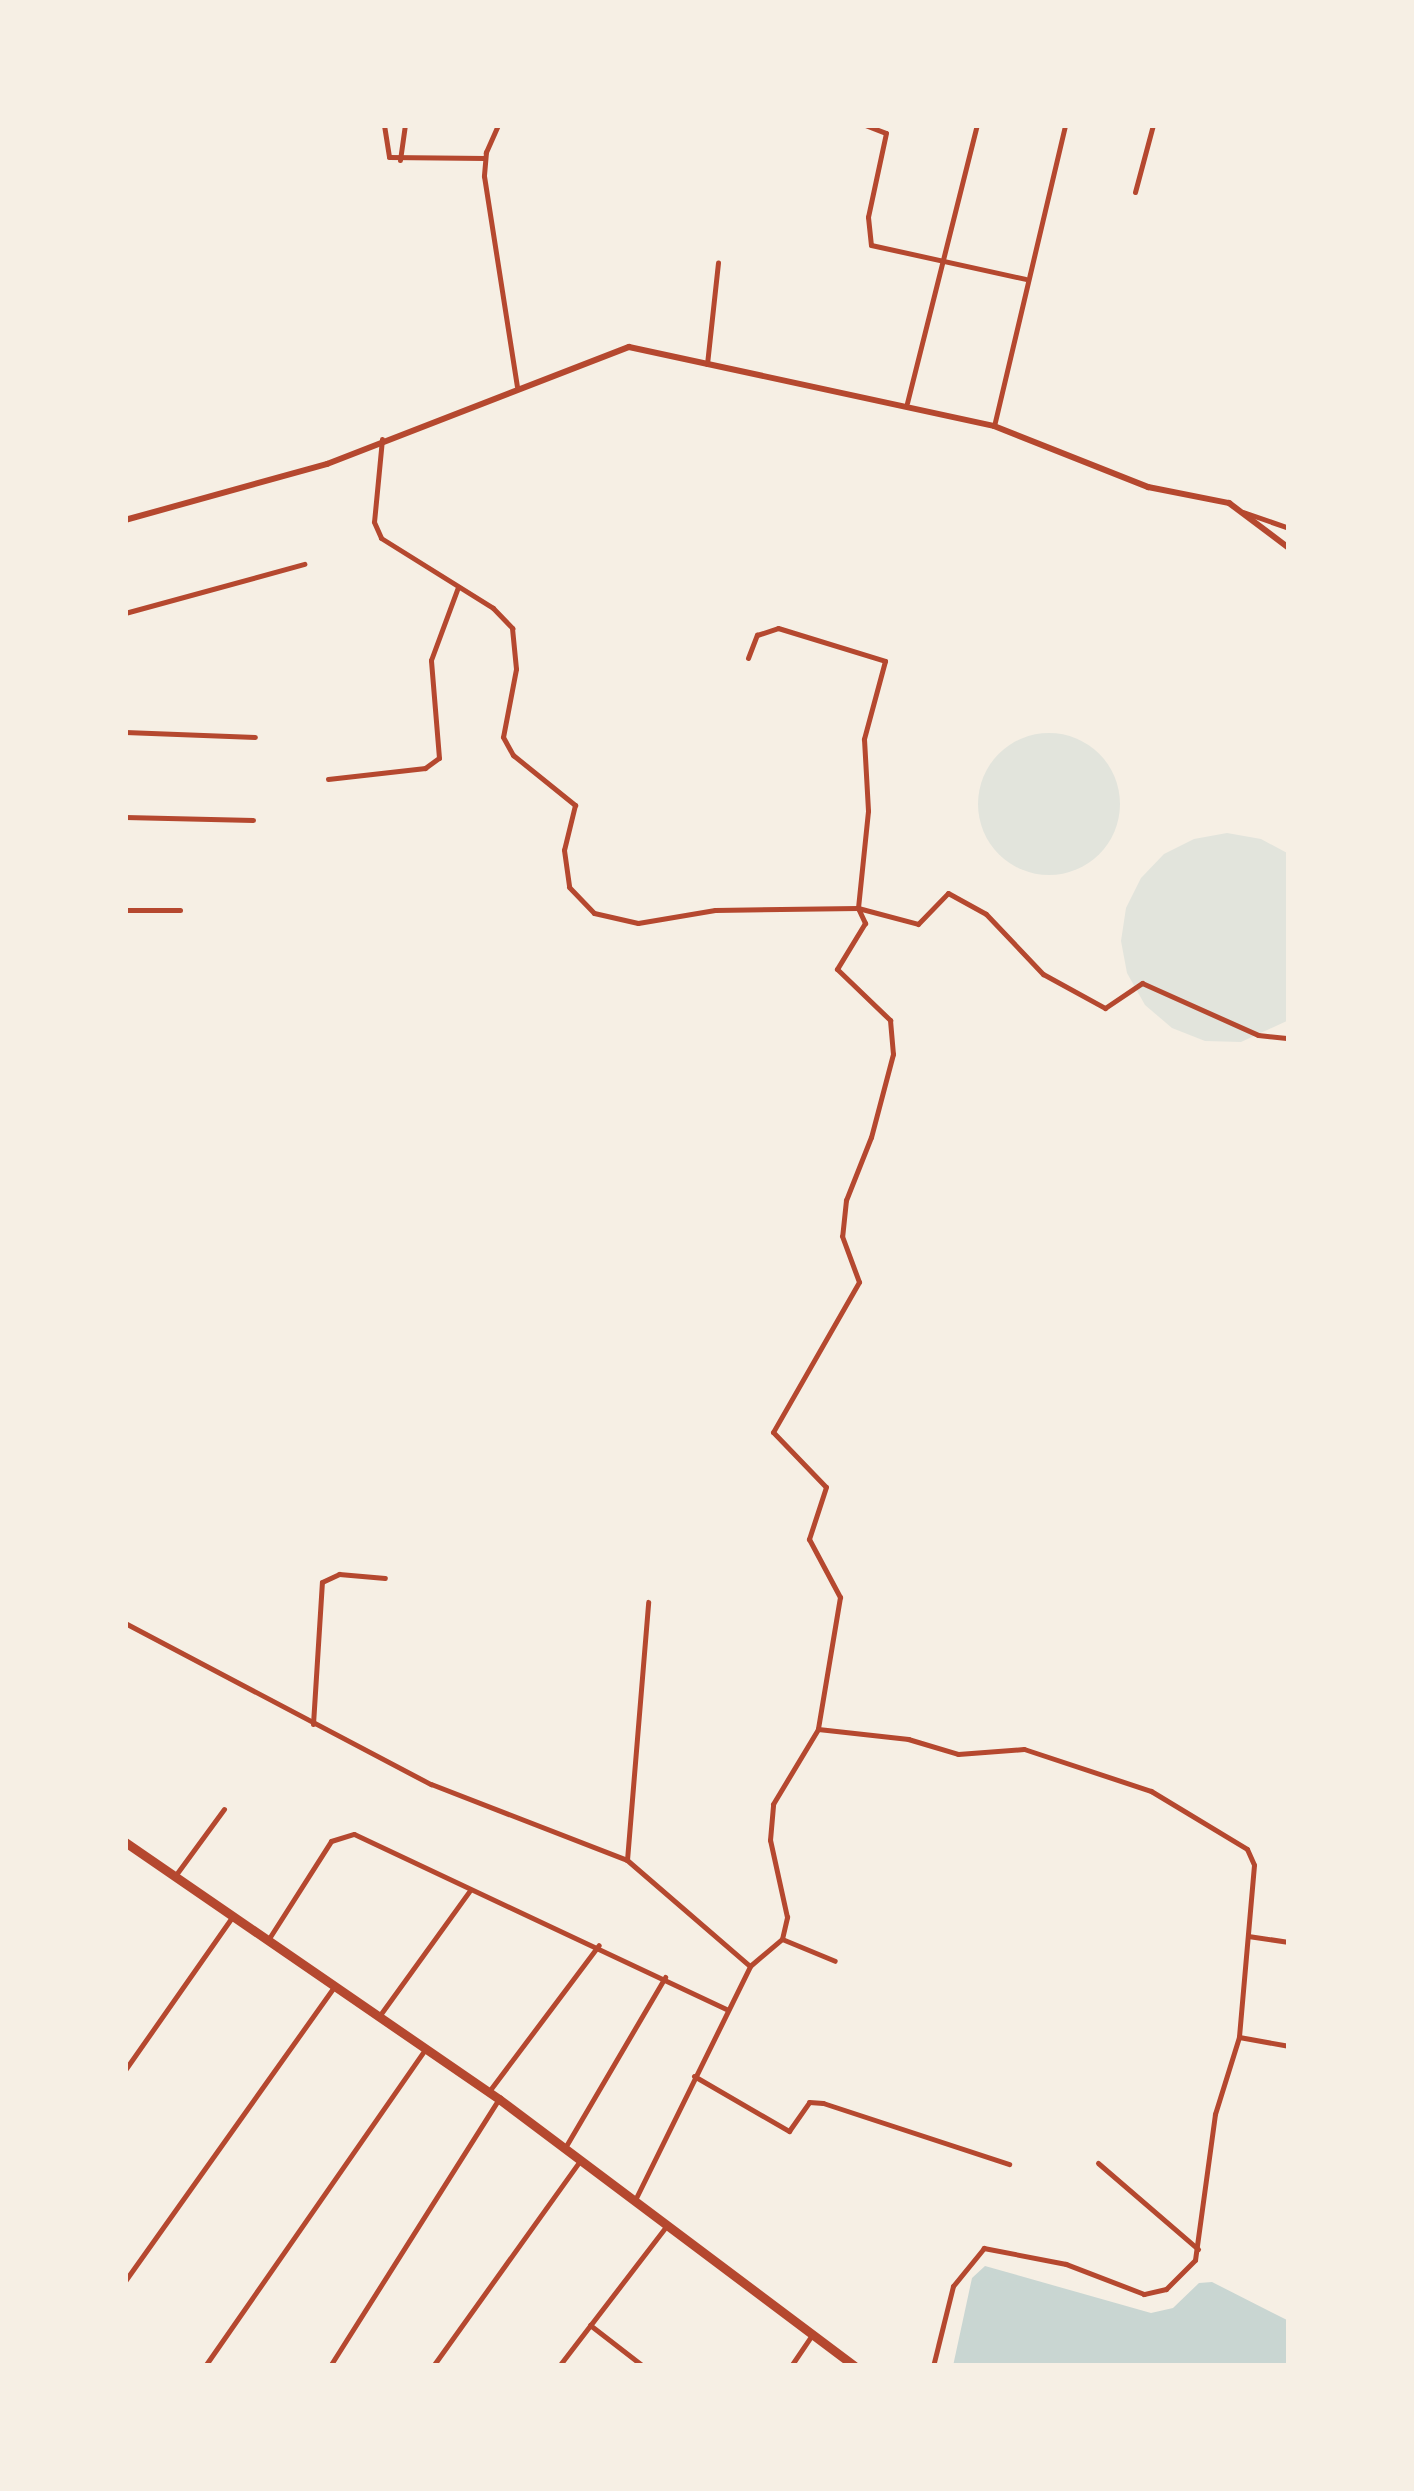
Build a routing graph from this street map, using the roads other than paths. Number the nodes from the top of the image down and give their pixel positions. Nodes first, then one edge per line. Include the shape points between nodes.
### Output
1 (384, 125) edge
2 (405, 125) edge
3 (498, 125) edge
4 (864, 125) edge
5 (977, 125) edge
6 (1065, 125) edge
7 (1152, 125) edge
8 (485, 158) junction
9 (400, 160) junction
10 (1134, 192) dead end
11 (944, 259) junction
12 (718, 262) dead end
13 (1025, 279) junction
14 (707, 364) junction
15 (517, 386) junction
16 (907, 403) dead end
17 (994, 426) junction
18 (382, 439) junction
19 (1240, 512) junction
20 (125, 520) edge
21 (1289, 528) edge
22 (1289, 548) edge
23 (304, 564) dead end
24 (458, 588) junction
25 (125, 613) edge
26 (748, 658) dead end
27 (125, 732) edge
28 (255, 736) dead end
29 (328, 779) dead end
30 (125, 817) edge
31 (253, 820) dead end
32 (858, 908) junction
33 (125, 910) edge
34 (180, 910) dead end
35 (1289, 1038) edge
36 (385, 1578) dead end
37 (648, 1602) dead end
38 (125, 1623) edge
39 (313, 1724) junction
40 (818, 1729) junction
41 (224, 1808) dead end
42 (125, 1842) edge
43 (627, 1860) junction
44 (174, 1876) junction
45 (470, 1890) junction
46 (233, 1916) junction
47 (1247, 1936) junction
48 (268, 1940) junction
49 (782, 1940) junction
50 (1289, 1942) edge
51 (599, 1945) junction
52 (835, 1961) dead end
53 (750, 1966) junction
54 (665, 1977) junction
55 (334, 1987) junction
56 (728, 2010) junction
57 (378, 2018) junction
58 (1239, 2037) junction
59 (1289, 2046) edge
60 (424, 2050) junction
61 (125, 2070) edge
62 (694, 2076) junction
63 (488, 2092) junction
64 (499, 2099) junction
65 (564, 2149) junction
66 (580, 2161) junction
67 (1098, 2163) dead end
68 (1009, 2164) dead end
69 (635, 2200) junction
70 (667, 2224) junction
71 (1198, 2249) junction
72 (125, 2281) edge
73 (590, 2325) junction
74 (812, 2335) junction
75 (205, 2366) edge
76 (330, 2366) edge
77 (433, 2366) edge
78 (559, 2366) edge
79 (643, 2366) edge
80 (791, 2366) edge
81 (854, 2366) edge
82 (933, 2366) edge

1 - 9 street via 384,154
2 - 9 street
3 - 8 street
4 - 11 street via 886,133 868,217 871,245
5 - 11 street
6 - 13 street
7 - 10 street
8 - 9 street
8 - 15 street
11 - 13 street
11 - 16 street
12 - 14 street
13 - 17 street
14 - 15 street via 629,346
14 - 17 street
15 - 18 street
17 - 19 street via 1148,487 1229,503
18 - 20 street via 327,464
18 - 24 street via 374,522 380,538
19 - 21 street
19 - 22 street
23 - 25 street
24 - 29 street via 431,660 439,758 425,768
24 - 32 street via 512,628 516,668 503,737 513,755 575,805 564,850 569,887 594,914 638,923 715,910
26 - 32 street via 757,634 778,628 886,661 864,739 868,811
27 - 28 street
30 - 31 street
32 - 35 street via 918,924 948,892 986,914 1043,974 1105,1008 1142,983 1258,1035
32 - 40 street via 865,923 837,969 890,1020 893,1054 872,1137 846,1200 842,1236 859,1282 772,1432 826,1487 809,1539 840,1597
33 - 34 street
36 - 39 street via 338,1574 322,1582
37 - 43 street
38 - 39 street
39 - 43 street via 463,1798
40 - 47 street via 908,1739 958,1754 1024,1749 1151,1791 1247,1849 1254,1865
40 - 49 street via 773,1804 770,1840 787,1917
41 - 44 street
42 - 44 highway
43 - 53 street
44 - 46 highway
45 - 48 street via 354,1834 339,1836
45 - 51 street
45 - 57 street
46 - 48 highway
46 - 61 street
47 - 50 street
47 - 58 street
48 - 55 highway
49 - 52 street
49 - 53 street
51 - 54 street
51 - 63 street
53 - 56 street
54 - 56 street
54 - 65 street
55 - 57 highway
55 - 72 street
56 - 62 street
57 - 60 highway
58 - 59 street
58 - 71 street via 1215,2114 1196,2216
60 - 63 highway
60 - 75 street
62 - 68 street via 790,2131 809,2102 823,2102
62 - 69 street
63 - 64 highway
64 - 65 highway
64 - 76 street
65 - 66 highway
66 - 69 highway
66 - 77 street
67 - 71 street
69 - 70 highway
70 - 73 street
70 - 74 highway
71 - 82 street via 1170,2285 1144,2294 1066,2264 978,2250 952,2286
73 - 78 street
73 - 79 street
74 - 80 street
74 - 81 highway

